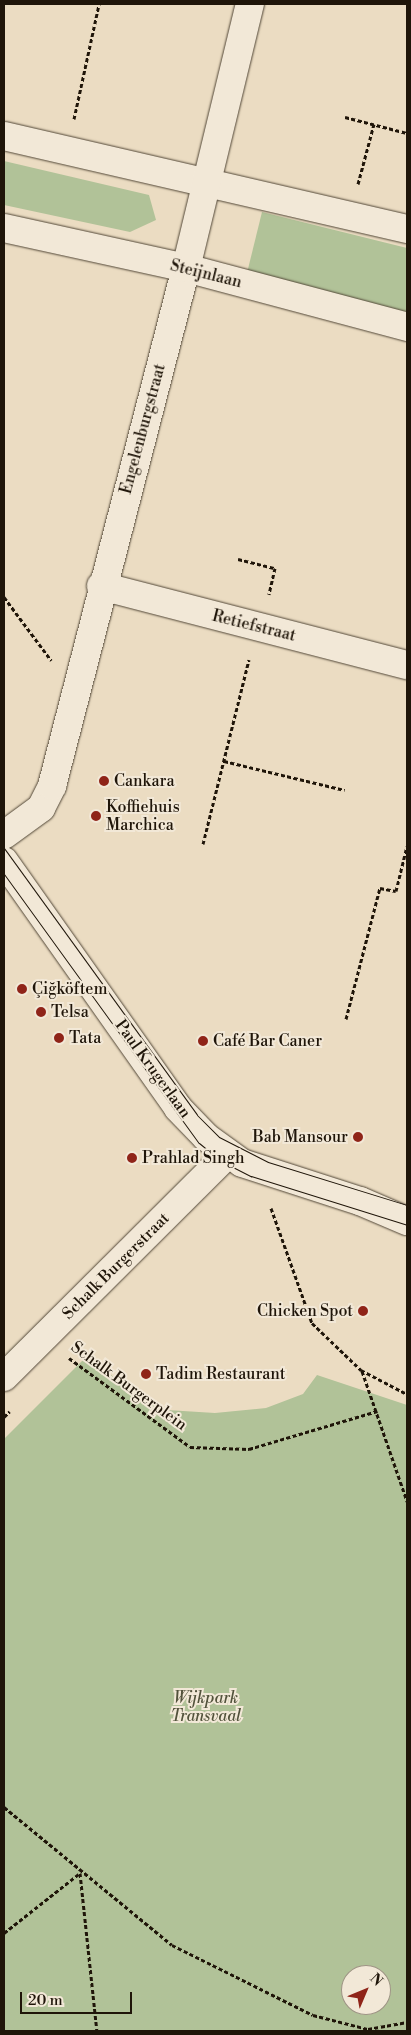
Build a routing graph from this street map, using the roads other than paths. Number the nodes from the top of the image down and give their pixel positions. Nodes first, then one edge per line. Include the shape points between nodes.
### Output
1 (250, 4) edge
2 (4, 136) edge
3 (206, 185) junction
4 (4, 228) edge
5 (407, 229) edge
6 (186, 268) junction
7 (407, 328) edge
8 (101, 586) junction
9 (407, 665) edge
10 (4, 835) edge
11 (4, 861) edge
12 (228, 1154) junction
13 (407, 1198) edge
14 (360, 1201) junction
15 (407, 1221) edge
16 (4, 1377) edge

1 - 3 street, Engelenburgstraat
2 - 3 street
3 - 5 street
3 - 6 street, Engelenburgstraat
4 - 6 street, Steijnlaan
6 - 7 street, Steijnlaan
6 - 8 street, Engelenburgstraat
8 - 9 street, Retiefstraat
8 - 10 street, Engelenburgstraat via 52,786 41,808
11 - 12 street, Paul Krugerlaan via 178,1108
12 - 14 street, Paul Krugerlaan via 258,1169
12 - 16 street, Schalk Burgerstraat
13 - 14 street, Paul Krugerlaan
14 - 15 street, Paul Krugerlaan

